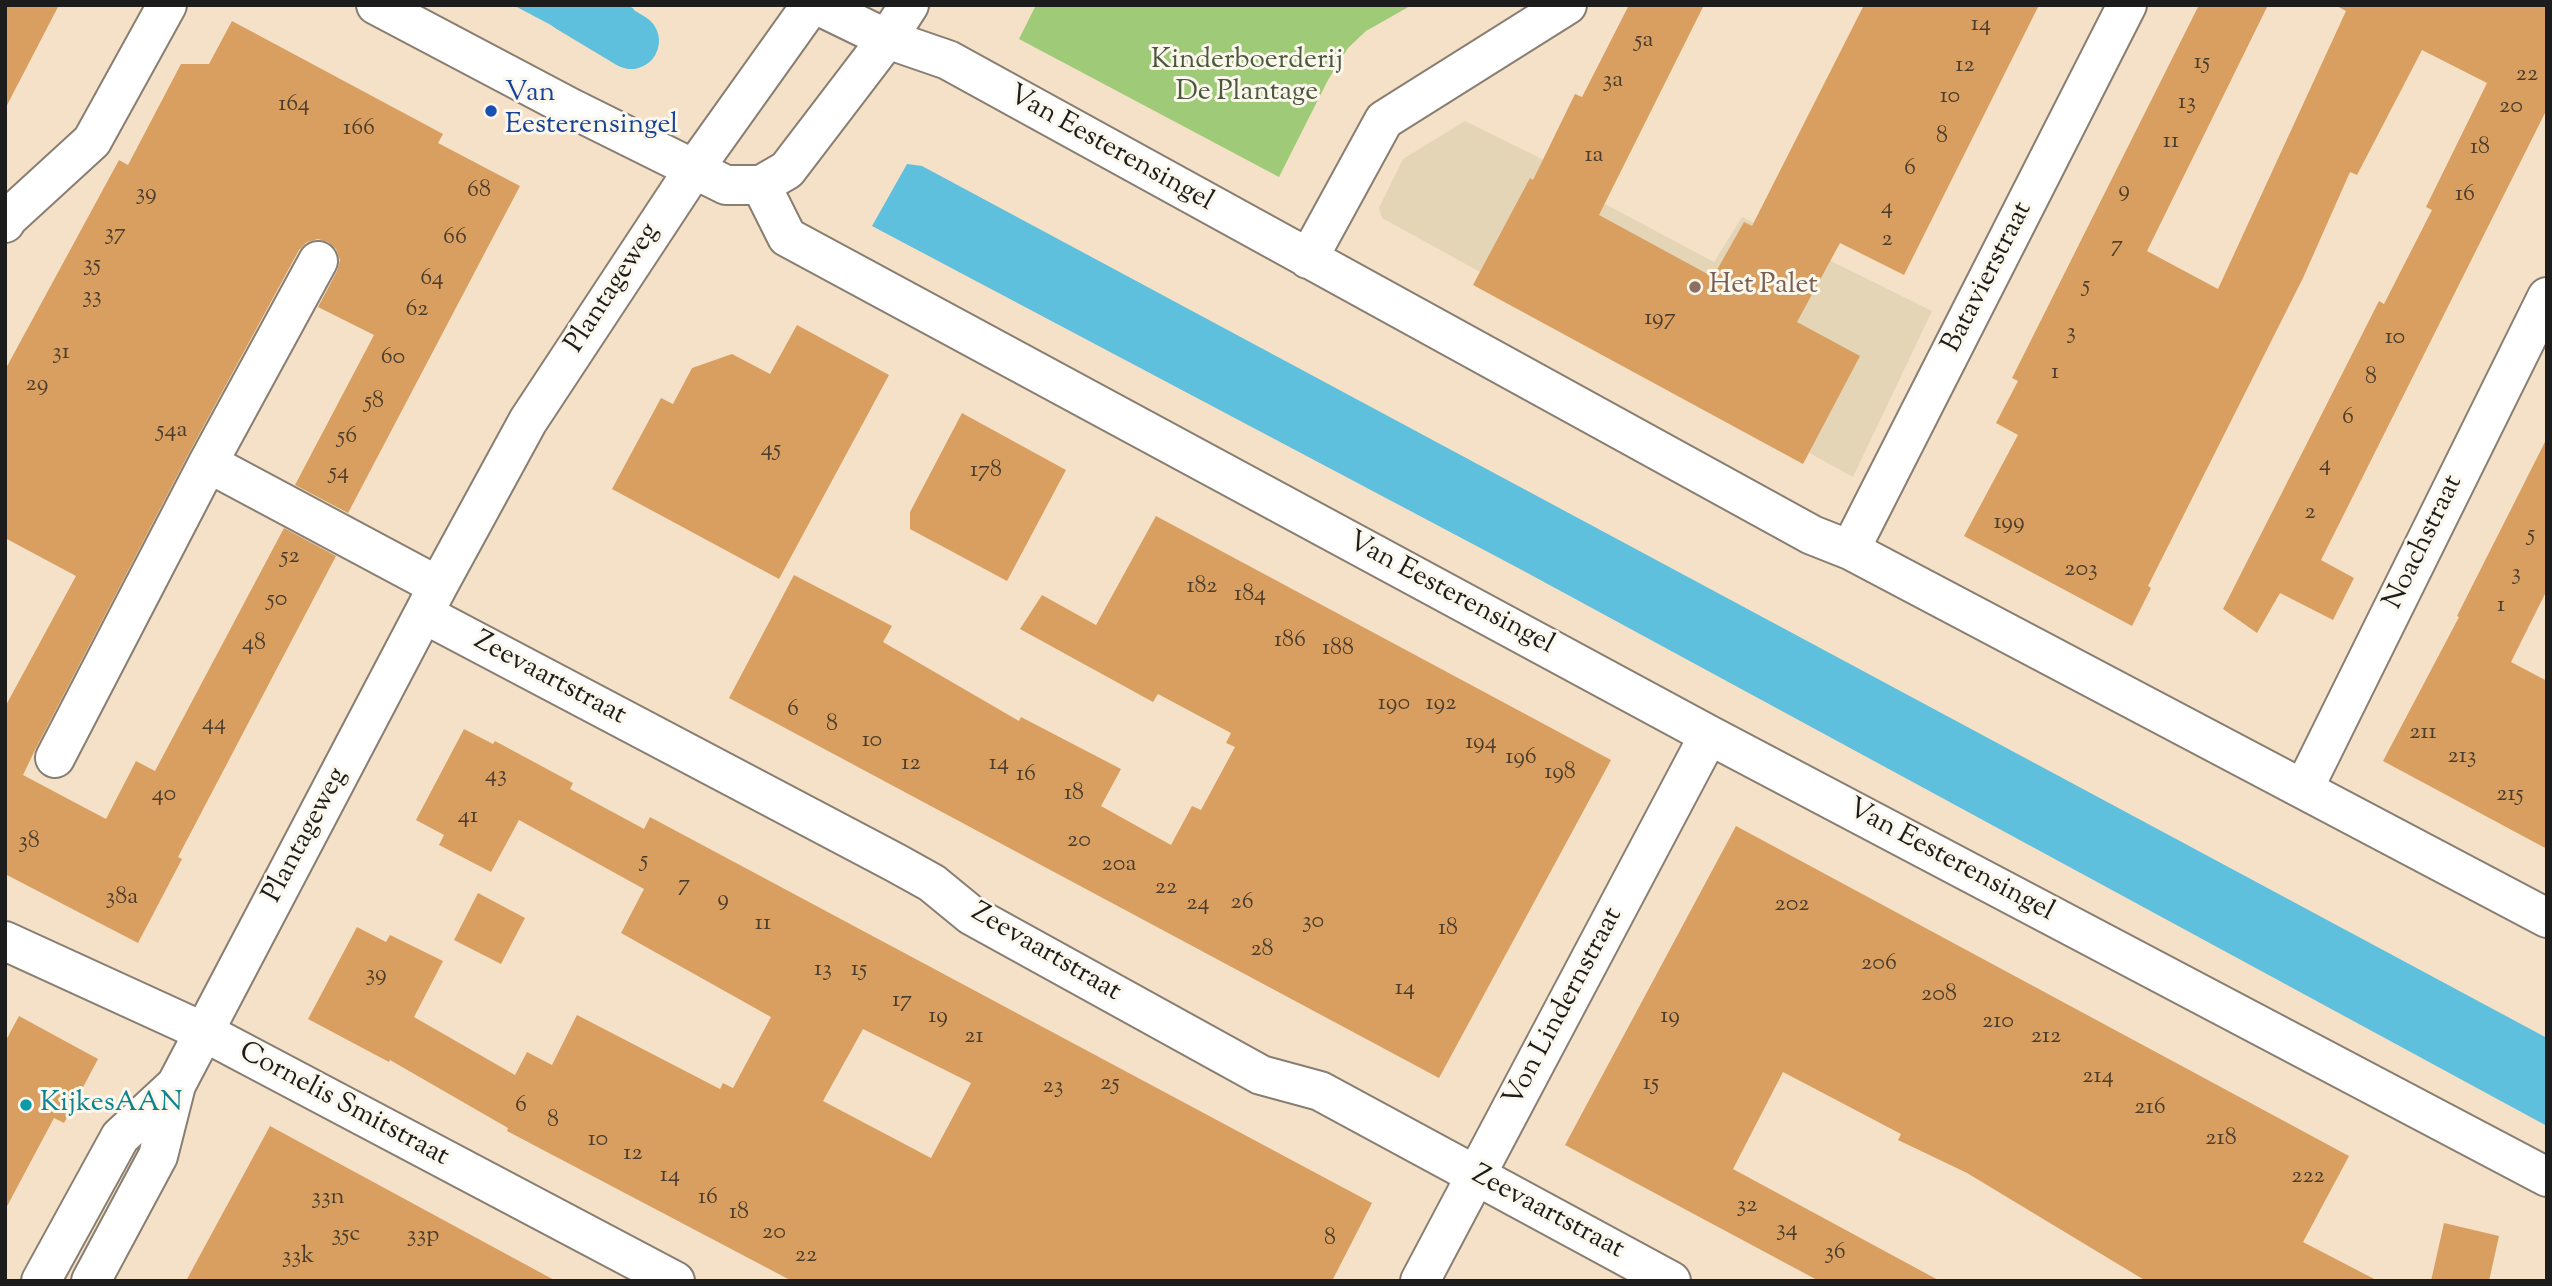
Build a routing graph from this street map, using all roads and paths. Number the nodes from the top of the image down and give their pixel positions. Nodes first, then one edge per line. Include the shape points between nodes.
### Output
1 (167, 5) edge
2 (376, 5) edge
3 (811, 5) edge
4 (817, 5) edge
5 (909, 5) edge
6 (1567, 5) edge
7 (2127, 5) edge
8 (887, 39) junction
9 (694, 169) junction
10 (761, 185) junction
11 (5, 223) edge
12 (1308, 258) junction
13 (318, 261) dead end
14 (2547, 297) edge
15 (208, 463) junction
16 (1850, 550) junction
17 (431, 600) junction
18 (1709, 735) junction
19 (55, 758) dead end
20 (2304, 788) junction
21 (2547, 918) edge
22 (5, 941) edge
23 (204, 1032) junction
24 (176, 1085) junction
25 (1477, 1176) junction
26 (2547, 1177) edge
27 (41, 1281) edge
28 (91, 1281) edge
29 (675, 1281) edge
30 (1420, 1281) edge
31 (1671, 1281) edge

1 - 11 street via 92,141
2 - 9 street
3 - 9 street, Plantageweg
4 - 8 street, Van Eesterensingel
5 - 8 street
6 - 12 street via 1384,120
7 - 16 street, Batavierstraat
8 - 10 street via 787,170
8 - 12 street, Van Eesterensingel via 948,61
9 - 10 street via 726,185
9 - 17 street, Plantageweg via 528,421
10 - 18 street, Van Eesterensingel via 787,237
12 - 16 street, Van Eesterensingel via 1812,535
13 - 15 street
14 - 20 street, Noachstraat
15 - 17 street
15 - 19 street
16 - 20 street, Van Eesterensingel
17 - 23 street, Plantageweg
17 - 25 street, Zeevaartstraat via 932,883 971,915 1261,1075 1320,1091
18 - 25 street, Von Lindernstraat
18 - 26 street, Van Eesterensingel
20 - 21 street, Van Eesterensingel
22 - 23 street, Cornelis Smitstraat
23 - 24 street, Plantageweg
23 - 29 street, Cornelis Smitstraat
24 - 27 street, Plantageweg via 120,1137
24 - 28 street, Plantageweg via 158,1156
25 - 30 street, Von Lindernstraat
25 - 31 street, Zeevaartstraat

